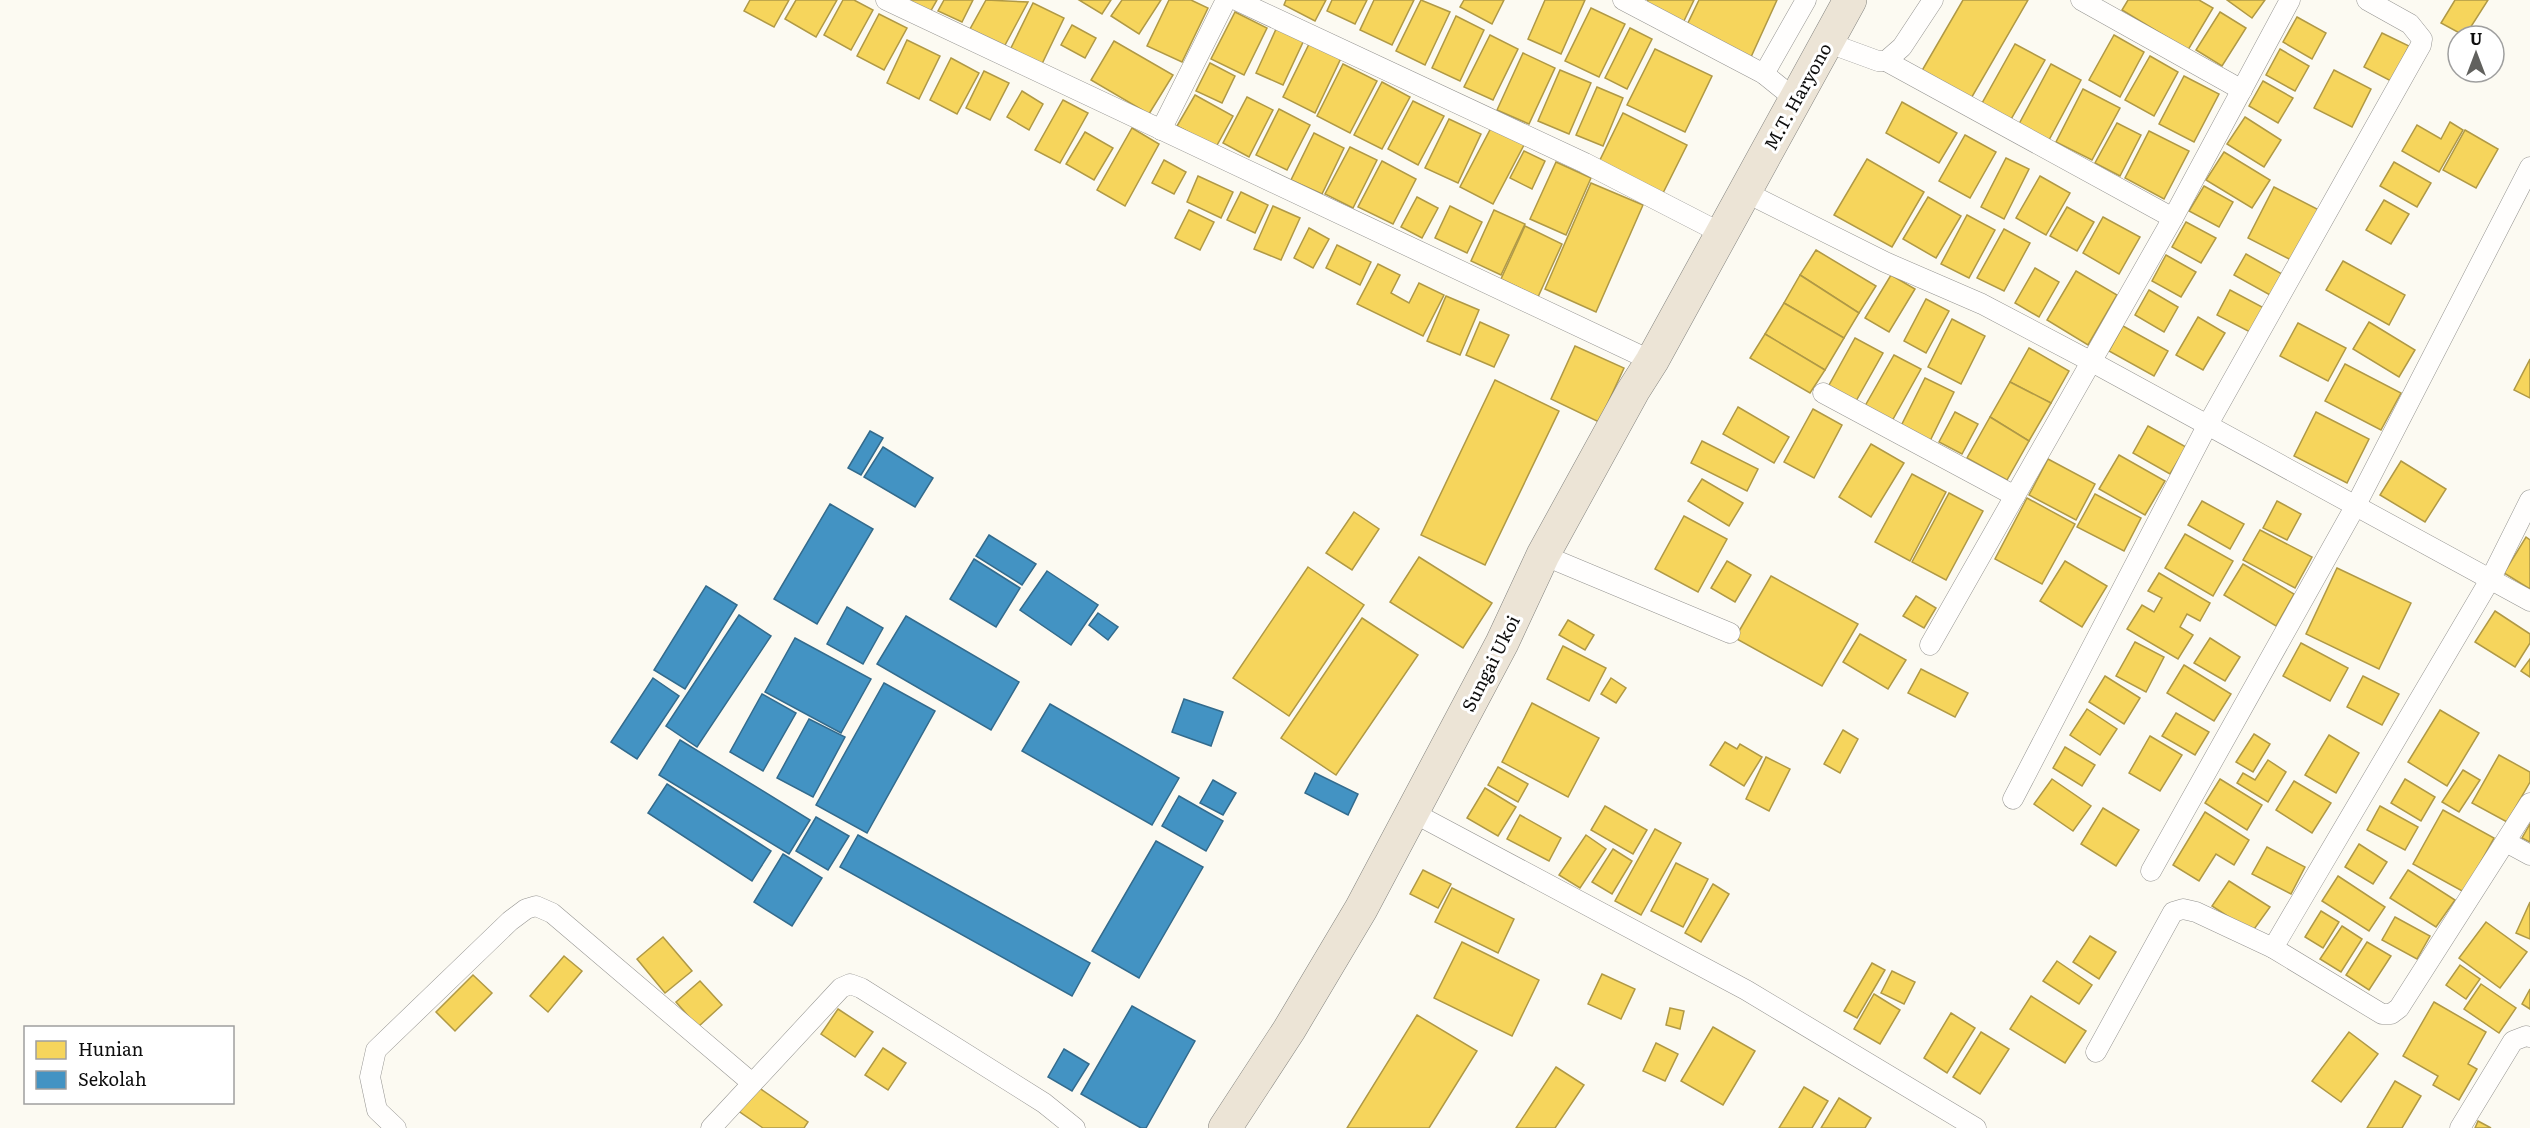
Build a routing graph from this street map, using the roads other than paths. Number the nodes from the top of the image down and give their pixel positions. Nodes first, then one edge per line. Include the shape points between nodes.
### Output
1 (886, 0) edge
2 (1226, 0) edge
3 (1236, 0) edge
4 (1623, 0) edge
5 (1806, 0) edge
6 (1850, 0) edge
7 (1933, 0) edge
8 (2081, 0) edge
9 (2290, 0) edge
10 (2367, 0) edge
11 (1826, 42) junction
12 (1886, 61) junction
13 (1764, 74) junction
14 (2242, 90) junction
15 (1795, 99) junction
16 (1161, 130) junction
17 (2530, 167) edge
18 (1745, 192) junction
19 (2173, 218) junction
20 (1721, 233) junction
21 (1652, 361) junction
22 (2092, 362) junction
23 (1823, 393) dead end
24 (2207, 426) junction
25 (2015, 496) junction
26 (2530, 500) edge
27 (2356, 505) junction
28 (1543, 555) junction
29 (2491, 578) junction
30 (2530, 601) edge
31 (1730, 633) dead end
32 (1929, 645) dead end
33 (2013, 799) dead end
34 (2530, 802) edge
35 (1412, 812) junction
36 (2506, 842) junction
37 (2530, 855) edge
38 (2151, 871) dead end
39 (2273, 948) junction
40 (2530, 1037) edge
41 (2096, 1052) dead end
42 (752, 1083) junction
43 (396, 1128) edge
44 (711, 1128) edge
45 (1075, 1128) edge
46 (1225, 1128) edge
47 (1976, 1128) edge
48 (2460, 1128) edge

1 - 16 street
2 - 16 street
3 - 20 street via 1585,163
4 - 13 street
5 - 13 street
6 - 11 highway, M.T. Haryono
7 - 12 street via 1902,46
8 - 14 street
9 - 14 street
10 - 24 street via 2410,24 2422,39 2421,45
11 - 12 street
11 - 15 highway, M.T. Haryono
12 - 19 street
13 - 15 street
14 - 19 street
15 - 18 highway, M.T. Haryono
16 - 21 street
17 - 27 street
18 - 20 highway, Sungai Ukoi
18 - 22 street via 1885,262 1982,304
19 - 22 street
20 - 21 highway, Sungai Ukoi
21 - 28 highway, Sungai Ukoi
22 - 24 street
22 - 25 street
23 - 25 street
24 - 27 street
24 - 33 street
25 - 32 street
26 - 29 street
27 - 29 street
27 - 38 street
28 - 31 street
28 - 35 highway, Sungai Ukoi via 1502,643
29 - 30 street
29 - 39 street
34 - 36 street
35 - 46 highway, Sungai Ukoi via 1361,909
35 - 47 street via 1746,990
36 - 37 street
36 - 39 street via 2399,1008 2391,1014 2382,1014
39 - 41 street via 2196,912 2173,912
40 - 48 street via 2513,1041
42 - 43 street via 552,914 537,906 510,921 376,1050 370,1077 377,1110
42 - 44 street
42 - 45 street via 841,988 850,984 1034,1097

